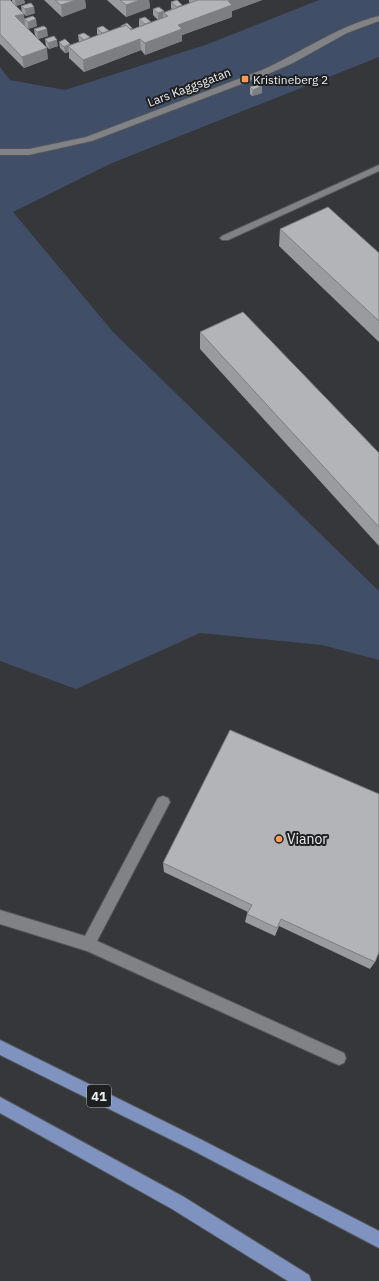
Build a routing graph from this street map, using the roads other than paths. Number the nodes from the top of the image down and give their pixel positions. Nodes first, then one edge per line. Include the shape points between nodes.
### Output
1 (379, 18) edge
2 (0, 152) edge
3 (379, 168) edge
4 (224, 238) dead end
5 (164, 802) dead end
6 (0, 917) edge
7 (88, 944) junction
8 (0, 1047) edge
9 (339, 1058) dead end
10 (0, 1105) edge
11 (379, 1240) edge
12 (303, 1281) edge

1 - 2 street, Lars Kaggsgatan via 344,31 265,72 90,139 29,152
3 - 4 street
5 - 7 street
6 - 7 street
7 - 9 street
8 - 11 main road, 41 via 198,1145
10 - 12 main road via 178,1203

